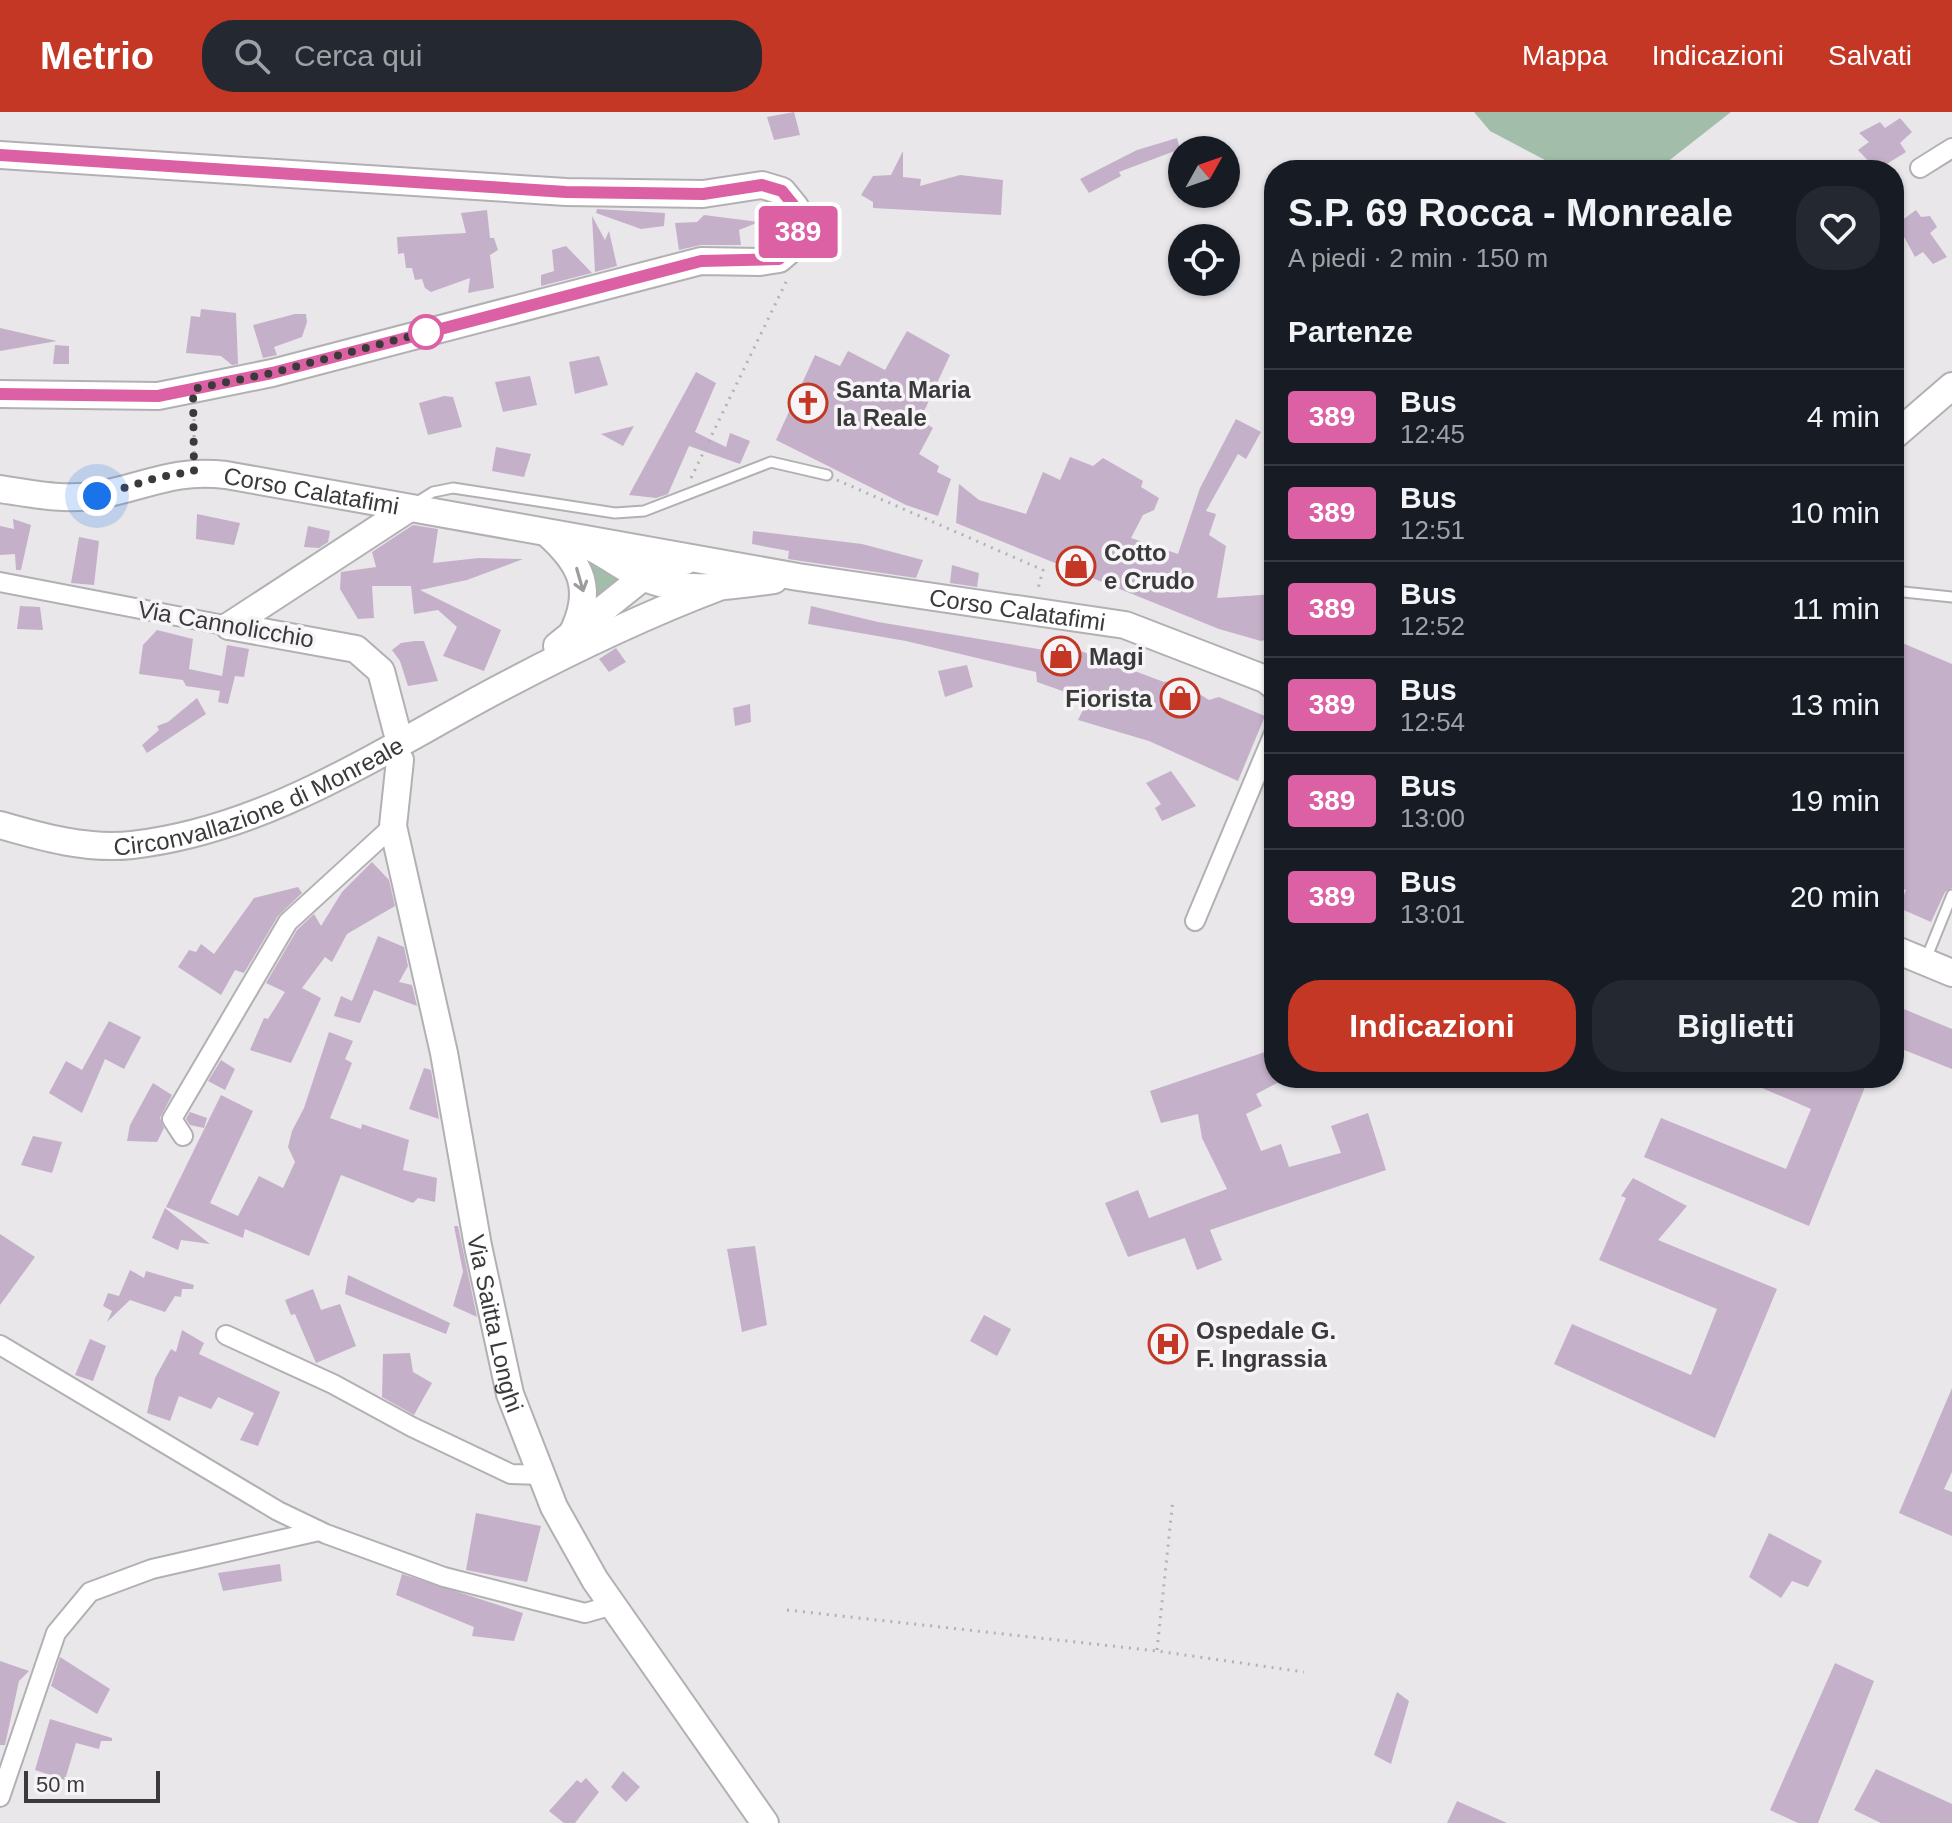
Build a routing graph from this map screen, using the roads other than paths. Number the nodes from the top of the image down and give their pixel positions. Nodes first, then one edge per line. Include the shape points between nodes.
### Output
1 (1952, 148) edge
2 (0, 155) edge
3 (1920, 168) dead end
4 (1952, 386) edge
5 (0, 394) edge
6 (1904, 427) edge
7 (827, 475) road end
8 (0, 489) edge
9 (408, 509) junction
10 (547, 533) junction
11 (574, 538) junction
12 (625, 548) junction
13 (704, 559) junction
14 (644, 577) junction
15 (798, 577) junction
16 (0, 582) edge
17 (719, 587) junction
18 (1904, 592) edge
19 (1952, 597) edge
20 (637, 618) junction
21 (229, 626) junction
22 (572, 636) junction
23 (1264, 675) edge
24 (503, 687) junction
25 (397, 732) dead end
26 (1264, 757) edge
27 (400, 760) dead end
28 (0, 825) edge
29 (393, 826) junction
30 (1952, 895) edge
31 (1195, 921) dead end
32 (1904, 953) edge
33 (1925, 962) junction
34 (1952, 973) edge
35 (183, 1136) dead end
36 (226, 1335) dead end
37 (0, 1345) edge
38 (542, 1475) junction
39 (319, 1531) junction
40 (613, 1605) junction
41 (0, 1797) edge
42 (765, 1823) edge

1 - 3 street
2 - 5 street via 566,192 703,194 762,185 782,191 795,207 799,229 793,247 779,259 701,261 272,373 158,396
4 - 6 street
7 - 9 lane via 771,462 644,511 615,513 453,488 433,492
8 - 9 street, Corso Calatafimi via 60,498 97,496 194,471
9 - 10 street, Corso Calatafimi
9 - 21 street
10 - 11 street, Corso Calatafimi
10 -> 22 street via 574,561 581,577 585,598
11 - 12 street, Corso Calatafimi
11 - 14 street
12 - 13 street, Corso Calatafimi
12 - 14 street via 637,558
13 - 14 street via 671,561
13 - 15 street
14 - 17 street via 666,584
14 - 20 street
14 - 22 street
15 - 17 street
15 - 23 street, Corso Calatafimi via 1125,625
16 - 21 street, Via Cannolicchio
17 - 20 street
18 - 19 lane
20 - 24 street
21 - 25 street, Via Cannolicchio via 356,649 381,671
22 - 24 street
24 - 28 street, Circonvallazione di Monreale via 385,753 238,822 128,845 81,843
26 - 31 street
27 - 29 street, Via Saitta Longhi
29 - 35 street via 288,922 172,1119
29 - 38 street, Via Saitta Longhi via 444,1053 510,1394
30 - 33 lane
32 - 33 street
33 - 34 street
36 - 38 street via 511,1474
37 - 39 street
38 - 40 street, Via Saitta Longhi via 554,1507
39 - 40 street via 444,1577 531,1601 585,1613
39 - 41 street via 152,1569 90,1592 56,1633
40 - 42 street, Via Saitta Longhi

